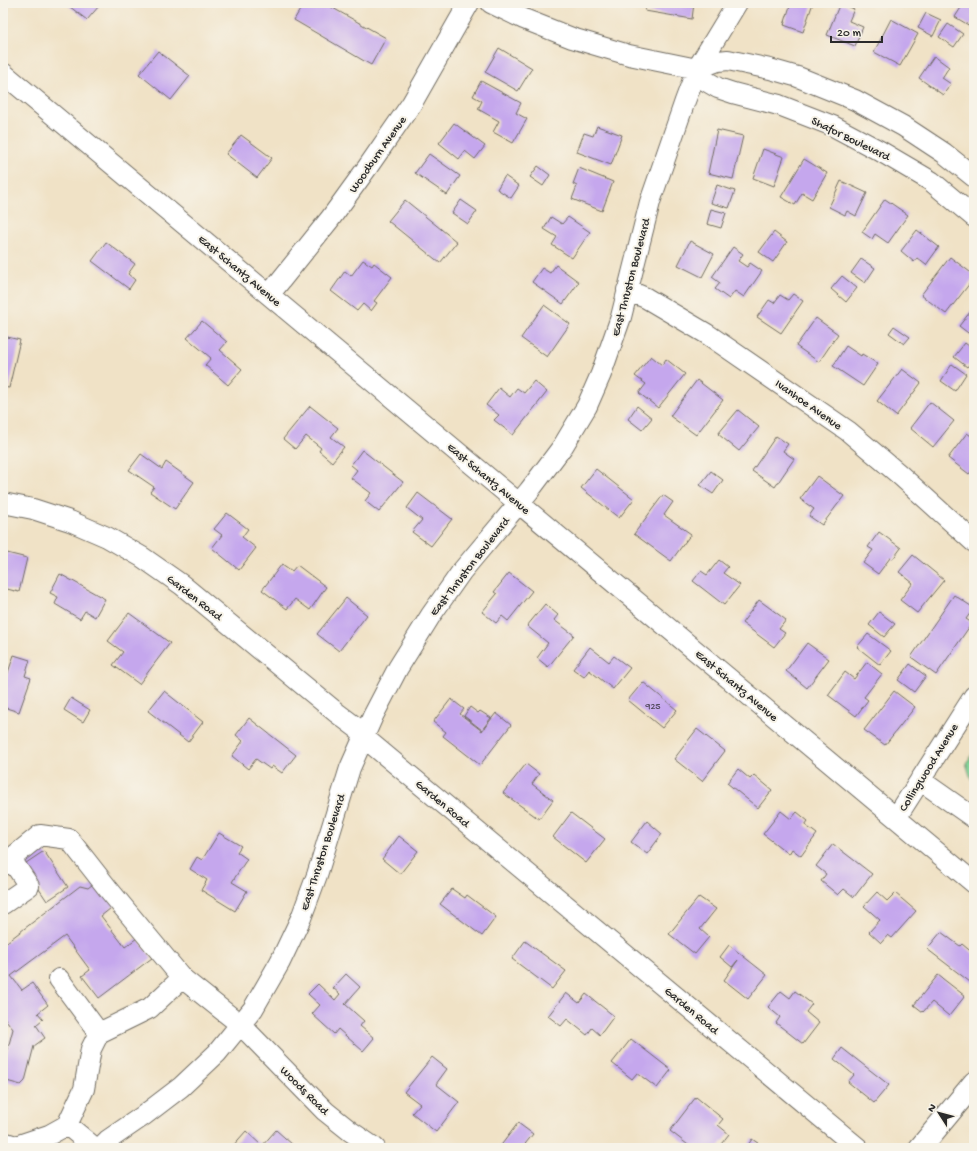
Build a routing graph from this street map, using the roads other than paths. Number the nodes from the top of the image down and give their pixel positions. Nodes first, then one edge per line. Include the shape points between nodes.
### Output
1 (468, 3) edge
2 (491, 3) edge
3 (737, 3) edge
4 (697, 69) junction
5 (3, 73) edge
6 (974, 177) edge
7 (974, 217) edge
8 (627, 290) junction
9 (270, 295) junction
10 (3, 503) edge
11 (519, 503) junction
12 (974, 542) edge
13 (974, 696) edge
14 (364, 734) junction
15 (920, 780) junction
16 (896, 818) junction
17 (974, 818) edge
18 (7, 862) edge
19 (974, 883) edge
20 (3, 904) edge
21 (182, 978) junction
22 (59, 979) dead end
23 (241, 1025) junction
24 (99, 1033) junction
25 (974, 1084) edge
26 (67, 1125) junction
27 (3, 1142) edge
28 (95, 1148) edge
29 (100, 1148) edge
30 (375, 1148) edge
31 (858, 1148) edge
32 (920, 1148) edge

1 - 9 street, Woodburn Avenue via 412,103 330,219
2 - 4 street via 572,38 629,55
3 - 4 street, East Thruston Boulevard
4 - 6 street via 728,60 798,77 855,100 903,126
4 - 7 street, Shafor Boulevard via 706,81 718,88 779,105 833,126 880,151 931,181
4 - 8 street, East Thruston Boulevard via 650,202
5 - 9 street, East Schantz Avenue
8 - 11 street, East Thruston Boulevard via 621,317 587,406 563,446
8 - 12 street, Ivanhoe Avenue via 646,298 708,334 848,431
9 - 11 street, East Schantz Avenue
10 - 14 street, Garden Road via 70,521 142,557 182,585
11 - 14 street, East Thruston Boulevard via 462,571 431,615 398,668
11 - 16 street, East Schantz Avenue
13 - 15 street, Collingwood Avenue
14 - 23 street, East Thruston Boulevard via 345,781 317,875 301,918 280,962
14 - 31 street, Garden Road via 367,740
15 - 16 street, Collingwood Avenue
15 - 17 street
16 - 19 street, East Schantz Avenue
18 - 20 street via 29,886
18 - 21 street, Woods Road via 40,835 69,839
21 - 23 street, Woods Road
21 - 24 street via 150,1008
22 - 24 street
23 - 29 street, East Thruston Boulevard via 217,1053 181,1086
23 - 30 street, Woods Road via 324,1111
24 - 26 street via 90,1048 84,1089
25 - 32 main road
26 - 27 street via 49,1135 16,1146
26 - 28 street

